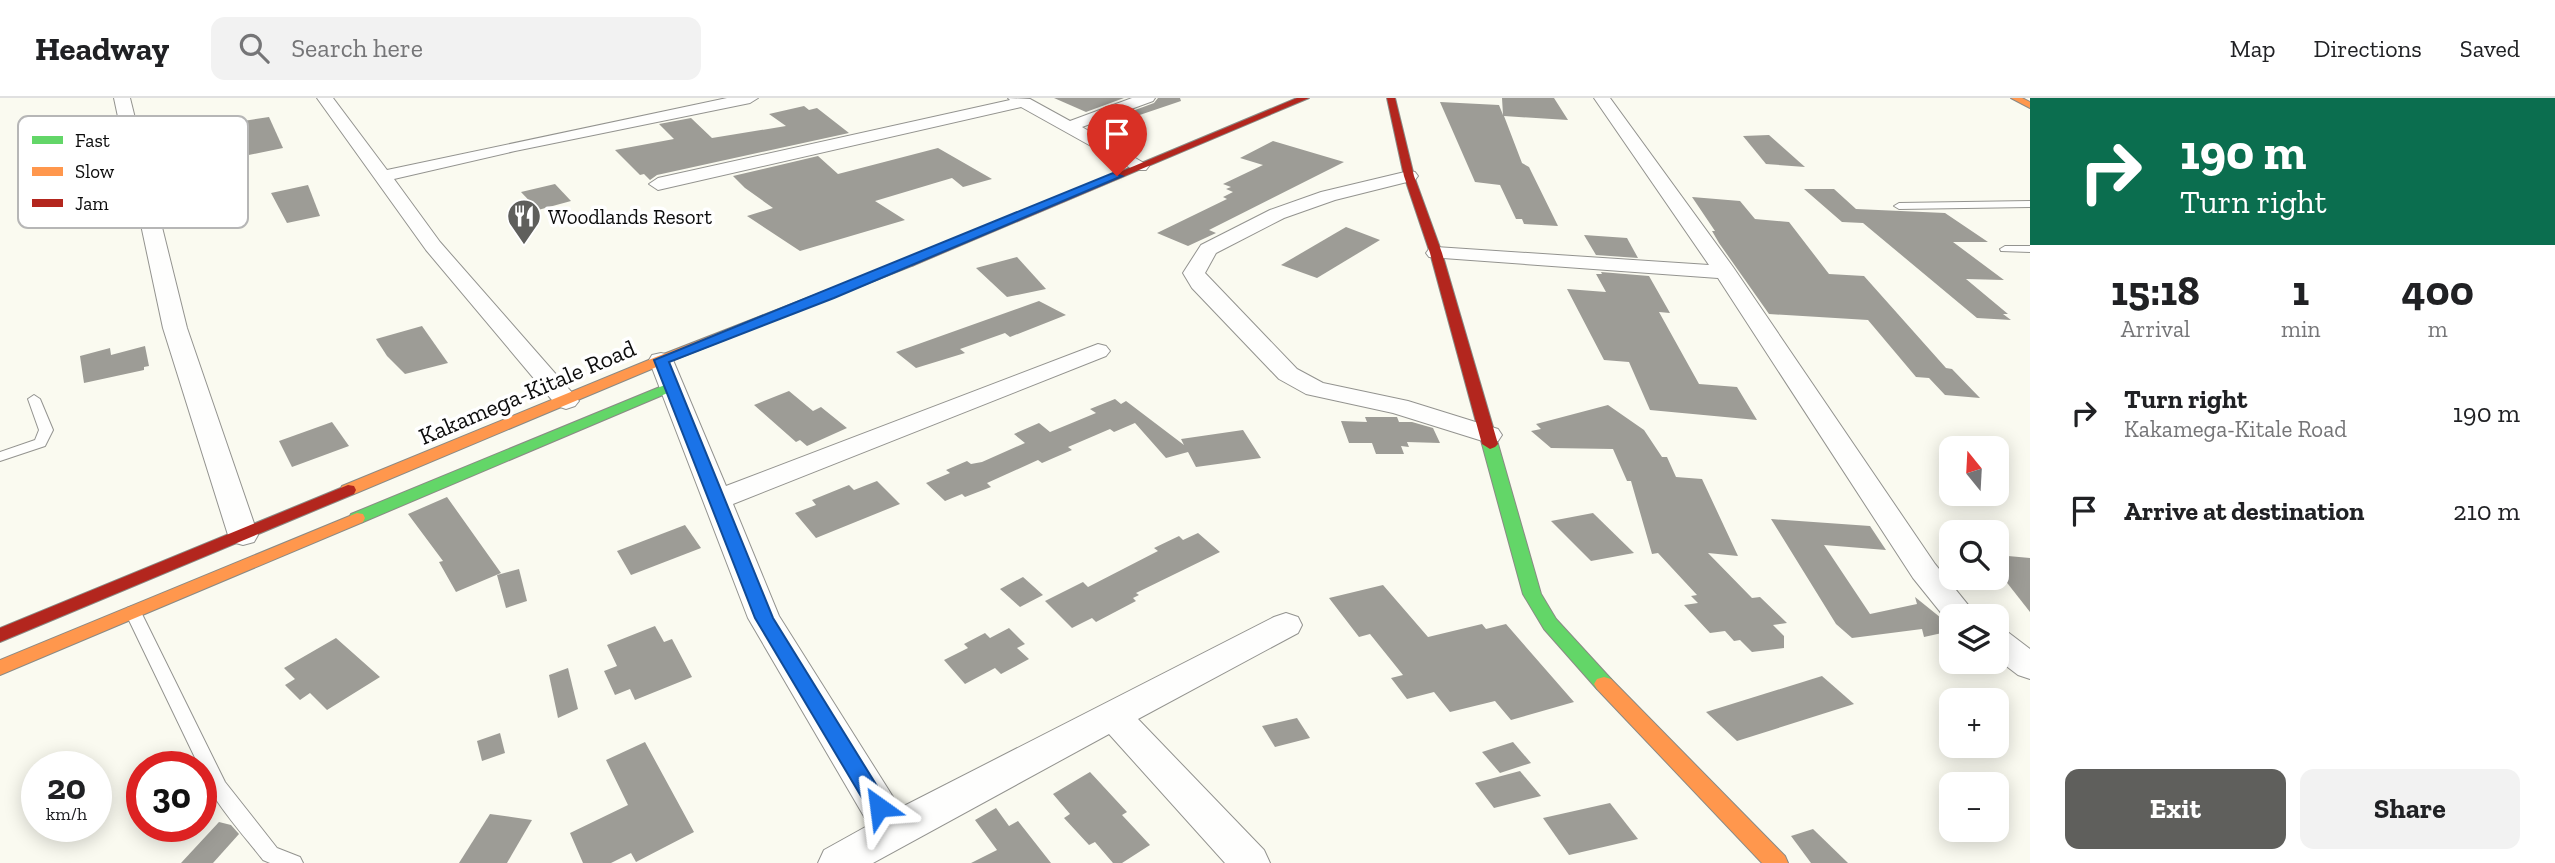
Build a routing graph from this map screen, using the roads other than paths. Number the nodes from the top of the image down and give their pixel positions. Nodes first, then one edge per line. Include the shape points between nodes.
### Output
1 (122, 98) edge
2 (325, 98) edge
3 (750, 98) edge
4 (1147, 98) edge
5 (1305, 98) edge
6 (1391, 98) edge
7 (1602, 98) edge
8 (2015, 98) edge
9 (1020, 100) edge
10 (2030, 104) edge
11 (126, 116) edge
12 (1068, 127) junction
13 (1140, 166) junction
14 (1409, 176) junction
15 (381, 177) junction
16 (658, 184) dead end
17 (2030, 204) edge
18 (1899, 206) dead end
19 (152, 228) edge
20 (2005, 249) dead end
21 (2030, 249) edge
22 (1436, 253) junction
23 (1725, 272) junction
24 (1098, 351) dead end
25 (666, 373) junction
26 (34, 399) dead end
27 (566, 401) junction
28 (1489, 435) junction
29 (0, 457) edge
30 (717, 500) junction
31 (243, 535) junction
32 (1951, 604) edge
33 (133, 612) junction
34 (1286, 625) dead end
35 (0, 635) edge
36 (2009, 651) edge
37 (2030, 666) edge
38 (0, 668) edge
39 (1113, 716) junction
40 (893, 831) junction
41 (293, 863) edge
42 (838, 863) edge
43 (1250, 863) edge
44 (1777, 863) edge

1 - 11 street
2 - 15 street
3 - 15 street
4 - 12 street
5 - 13 main road, Kakamega-Kitale Road
6 - 14 main road
7 - 23 street
8 - 10 main road
9 - 12 street
9 - 16 street
12 - 13 street
13 - 25 main road, Kakamega-Kitale Road via 830,295
14 - 22 main road
14 - 28 street via 1277,214 1208,250 1194,273 1288,374 1315,389 1399,406
15 - 27 street via 433,246
17 - 18 lane
19 - 31 street via 175,328
20 - 21 lane
22 - 23 street
22 - 28 main road
23 - 32 street
24 - 30 street
25 - 27 main road, Kakamega-Kitale Road
25 - 30 street
25 - 33 main road
26 - 29 lane via 46,430 40,443
27 - 31 main road, Kakamega-Kitale Road
28 - 44 main road via 1532,594 1549,624
30 - 40 street via 764,618
31 - 35 main road, Kakamega-Kitale Road
33 - 38 main road
33 - 41 lane via 218,787 270,854
34 - 39 street
36 - 37 street
39 - 40 street
39 - 43 street
40 - 42 street

